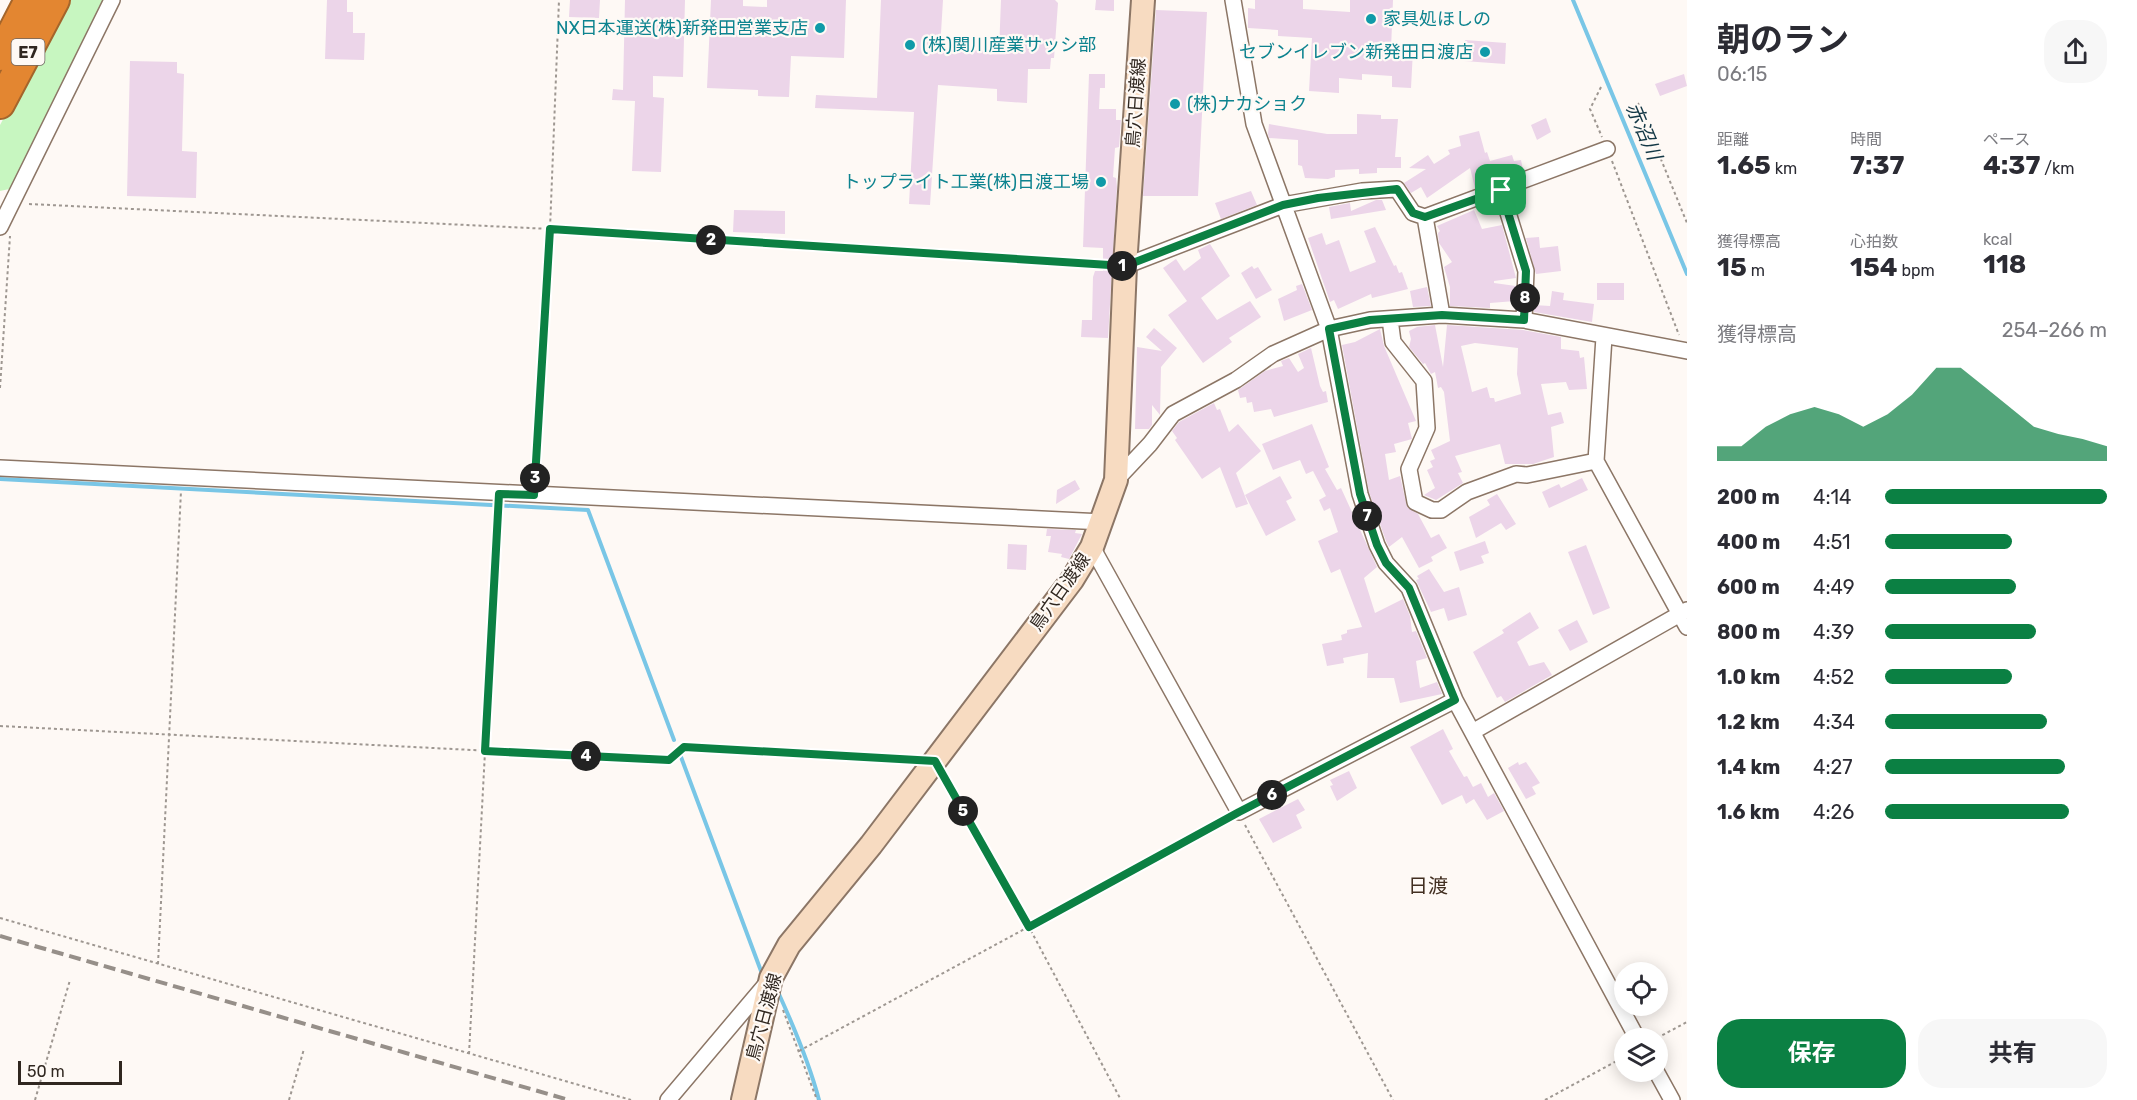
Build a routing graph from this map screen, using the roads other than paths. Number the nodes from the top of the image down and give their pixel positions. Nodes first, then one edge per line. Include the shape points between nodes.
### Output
1 (29, 0) edge
2 (56, 0) edge
3 (112, 0) edge
4 (1143, 0) edge
5 (1233, 0) edge
6 (0, 56) edge
7 (0, 104) edge
8 (1607, 149) road end
9 (1501, 190) junction
10 (6, 203) edge
11 (1283, 205) junction
12 (1425, 217) junction
13 (0, 227) edge
14 (1125, 266) junction
15 (1442, 315) junction
16 (1390, 319) junction
17 (1524, 320) junction
18 (1329, 329) junction
19 (1604, 337) junction
20 (1686, 351) edge
21 (1596, 461) junction
22 (0, 468) edge
23 (1116, 480) junction
24 (1102, 522) junction
25 (1092, 547) junction
26 (1685, 617) edge
27 (1455, 700) junction
28 (1474, 731) junction
29 (771, 978) junction
30 (1632, 1028) edge
31 (1662, 1082) edge
32 (668, 1100) edge
33 (743, 1100) edge
34 (1672, 1100) edge

1 - 6 highway, E7
2 - 7 highway, E7
3 - 10 street
4 - 14 main road, 鳥穴日渡線
5 - 11 street via 1254,124
8 - 9 street
9 - 12 street
9 - 17 street via 1526,271
10 - 13 street
11 - 12 street via 1397,189 1413,213
11 - 14 street
11 - 18 street
12 - 15 street
14 - 23 main road, 鳥穴日渡線
15 - 16 street
15 - 17 street
16 - 18 street
16 - 21 street via 1393,342 1424,381 1427,428 1409,469 1415,502 1441,510 1467,492 1516,474
17 - 19 street
18 - 23 street via 1273,354 1236,380 1173,414
18 - 27 street via 1360,494 1377,545 1386,563 1409,588
19 - 20 street
19 - 21 street
21 - 26 street
22 - 24 street
23 - 24 main road, 鳥穴日渡線
24 - 25 main road, 鳥穴日渡線
25 - 27 street via 1239,812
25 - 29 main road, 鳥穴日渡線 via 1072,580 871,845 812,914
26 - 28 street
27 - 28 street
28 - 30 street
29 - 32 street
29 - 33 main road, 鳥穴日渡線
31 - 34 street

